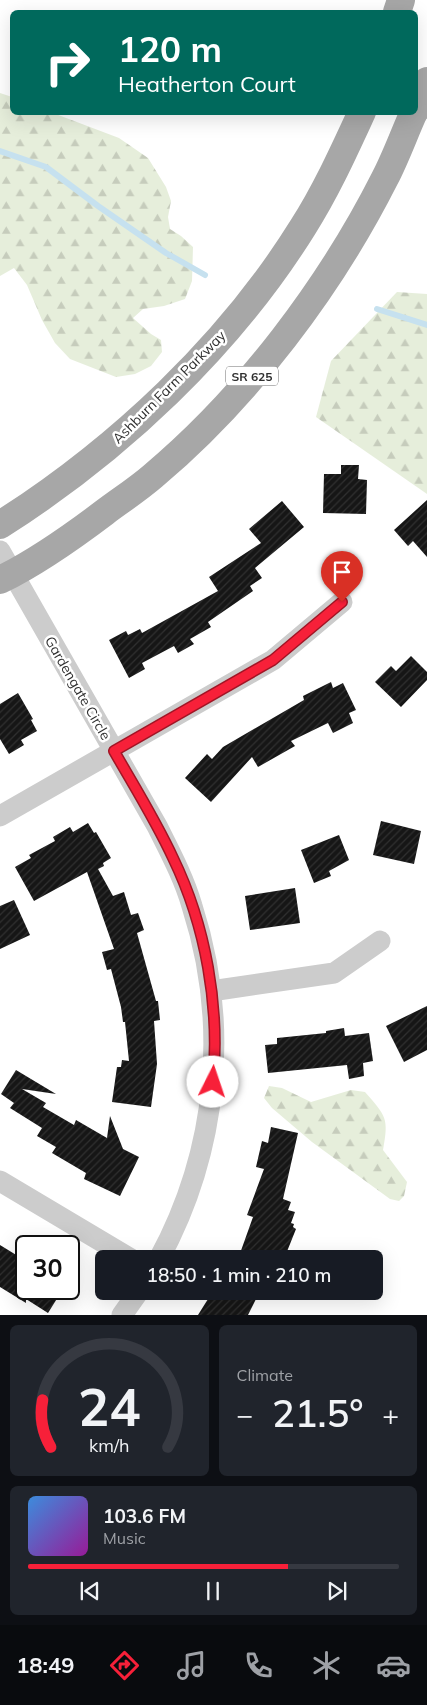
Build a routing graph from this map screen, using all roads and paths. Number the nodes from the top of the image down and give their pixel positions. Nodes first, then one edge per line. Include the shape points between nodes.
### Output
1 (427, 81) edge
2 (418, 104) edge
3 (361, 115) edge
4 (414, 115) edge
5 (0, 525) edge
6 (4, 568) edge
7 (342, 602) dead end
8 (114, 751) junction
9 (0, 816) edge
10 (380, 941) dead end
11 (212, 991) junction
12 (0, 1181) edge
13 (116, 1250) edge
14 (163, 1250) edge
15 (133, 1300) edge
16 (122, 1315) edge

1 - 2 main road, SR 625
3 - 5 main road, Ashburn Farm Parkway via 341,159 303,227 262,287 215,344 110,445 67,480
4 - 6 main road, SR 625 via 385,178 344,251 298,318 249,380 204,429 153,476 80,531
6 - 8 street, Gardengate Circle
7 - 8 street via 273,660
8 - 9 street
8 - 11 street, Gardengate Circle via 174,860 192,905
10 - 11 street via 334,973
11 - 14 street, Gardengate Circle via 214,1063 205,1136 184,1206
12 - 13 street
15 - 16 street

